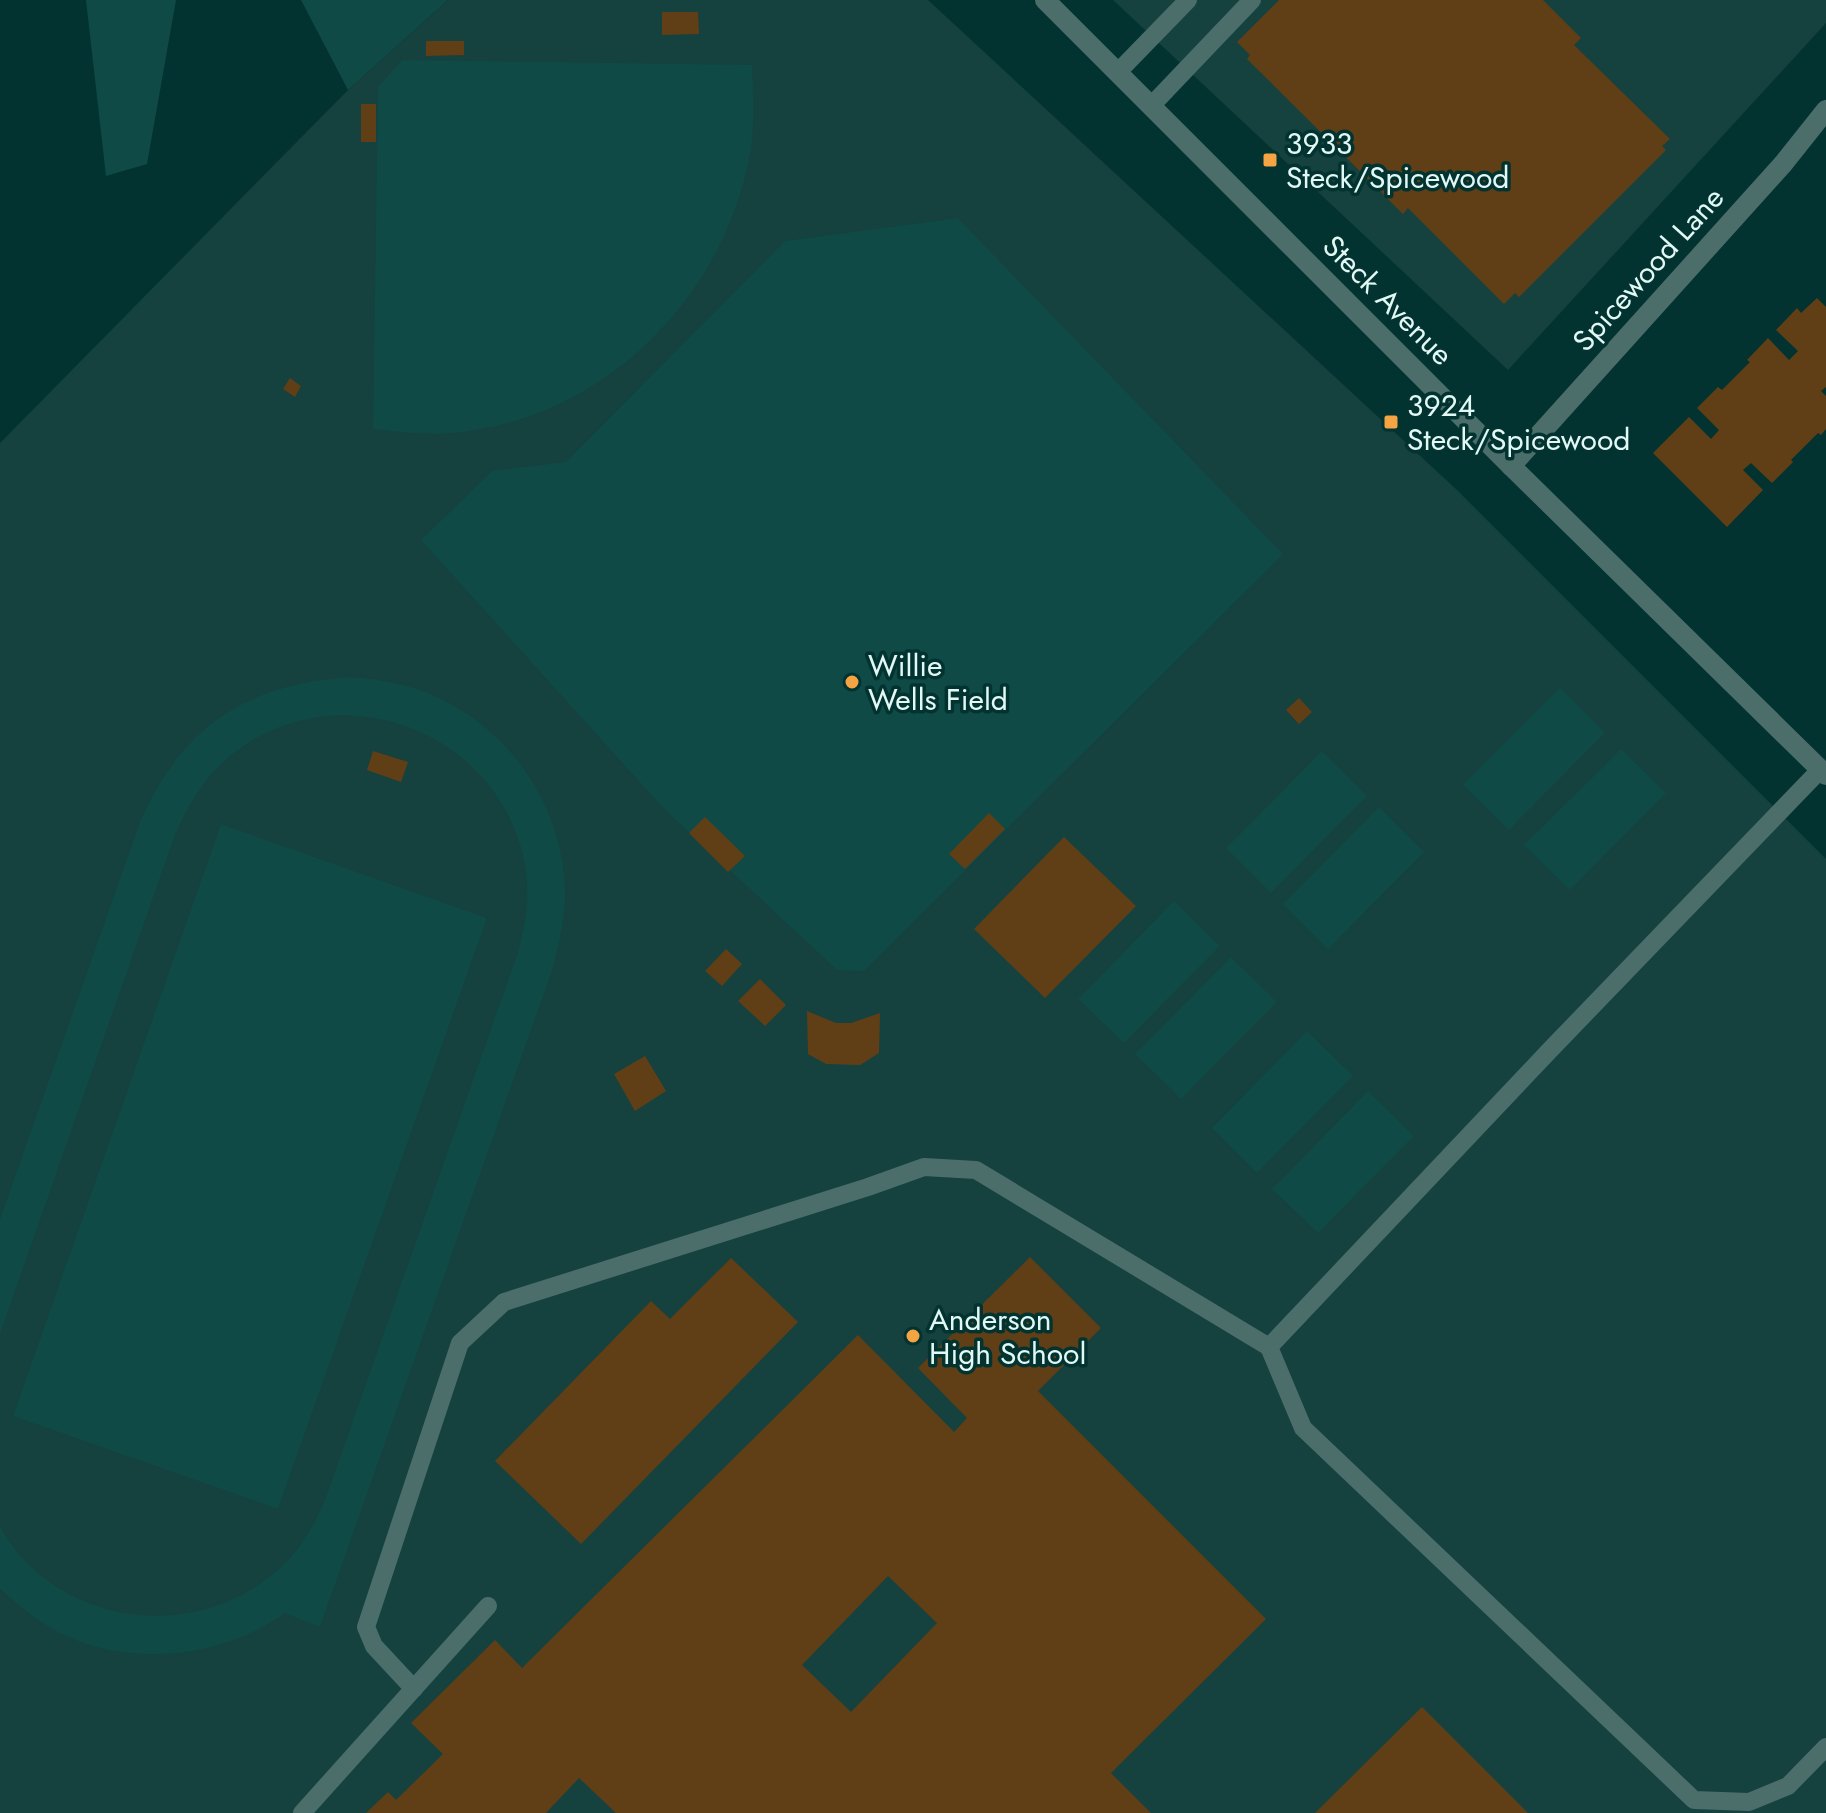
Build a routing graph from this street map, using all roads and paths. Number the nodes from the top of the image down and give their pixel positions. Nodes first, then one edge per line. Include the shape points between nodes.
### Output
1 (1045, 0) edge
2 (1188, 0) edge
3 (1252, 0) edge
4 (1118, 72) junction
5 (1151, 106) junction
6 (1826, 110) edge
7 (1511, 466) junction
8 (1823, 772) edge
9 (1269, 1347) junction
10 (488, 1606) dead end
11 (414, 1689) junction
12 (1826, 1747) edge
13 (302, 1813) edge

1 - 4 street, Steck Avenue
2 - 4 lane
3 - 5 lane
4 - 5 street, Steck Avenue
5 - 7 street, Steck Avenue
6 - 7 street, Spicewood Lane
7 - 8 street, Steck Avenue
8 - 9 lane
9 - 11 lane via 976,1170 924,1167 504,1302 460,1343 366,1627 374,1646
9 - 12 lane via 1303,1428 1694,1800 1749,1802 1788,1786
10 - 11 lane
11 - 13 lane

